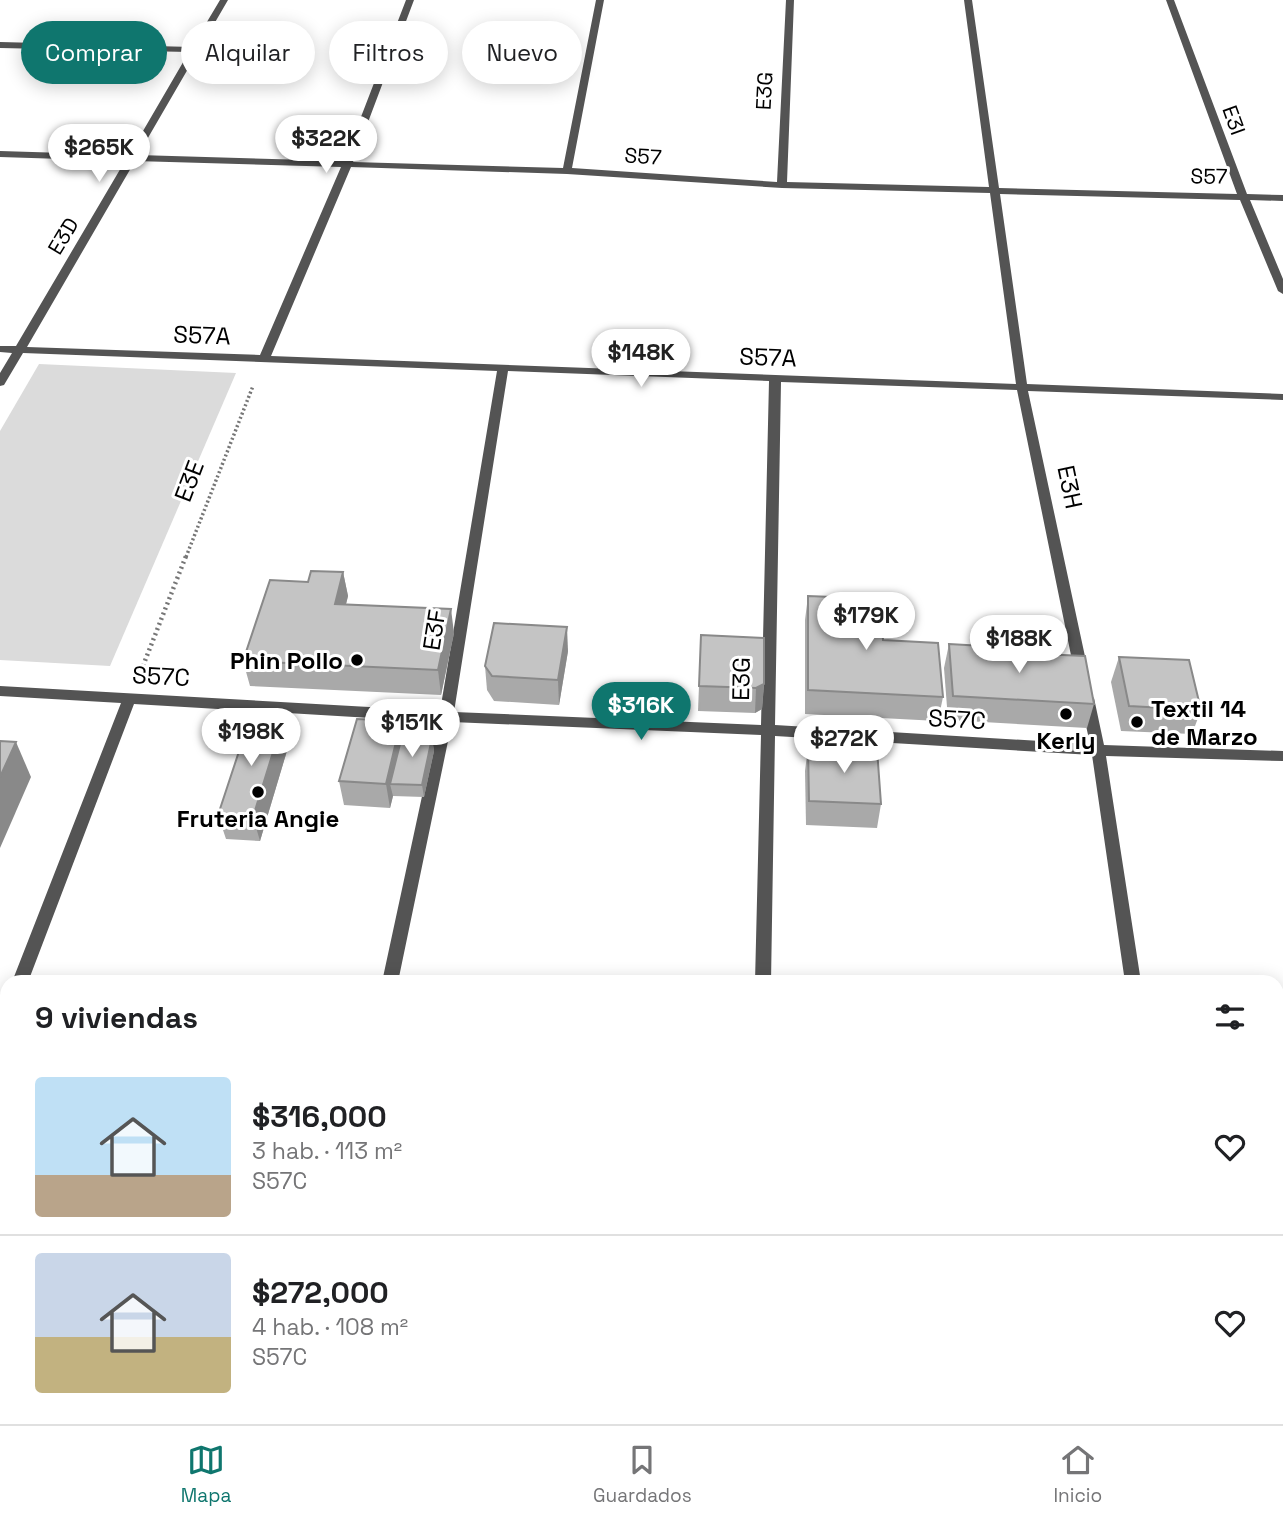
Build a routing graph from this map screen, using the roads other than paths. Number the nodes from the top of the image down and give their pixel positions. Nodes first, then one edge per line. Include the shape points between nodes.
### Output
1 (223, 0) edge
2 (410, 0) edge
3 (600, 0) edge
4 (790, 0) edge
5 (968, 0) edge
6 (1170, 0) edge
7 (210, 21) edge
8 (0, 46) edge
9 (181, 50) edge
10 (181, 70) edge
11 (0, 155) edge
12 (132, 158) junction
13 (348, 163) junction
14 (567, 171) junction
15 (782, 185) junction
16 (994, 190) junction
17 (1243, 196) junction
18 (1283, 198) edge
19 (1283, 291) edge
20 (0, 349) edge
21 (18, 349) junction
22 (264, 359) junction
23 (503, 368) junction
24 (775, 378) junction
25 (0, 383) edge
26 (1022, 387) junction
27 (1283, 397) edge
28 (0, 691) edge
29 (130, 697) junction
30 (446, 717) junction
31 (766, 730) junction
32 (1098, 750) junction
33 (1283, 756) edge
34 (23, 975) edge
35 (391, 975) edge
36 (763, 975) edge
37 (1132, 975) edge

1 - 7 street, E3D
2 - 13 street
3 - 14 street
4 - 15 street, E3G
5 - 16 street, E3H
6 - 17 street, E3I
8 - 9 street
10 - 12 street, E3D
11 - 12 street, S57
12 - 13 street, S57
12 - 21 street, E3D
13 - 14 street, S57
13 - 22 street
14 - 15 street, S57
15 - 16 street, S57
16 - 17 street, S57
16 - 26 street, E3H
17 - 18 street, S57
17 - 19 street, E3I
20 - 21 street, S57A
21 - 22 street, S57A
21 - 25 street, E3D
22 - 23 street, S57A
23 - 24 street, S57A
23 - 30 street, E3F
24 - 26 street, S57A
24 - 31 street, E3G
26 - 27 street, S57A
26 - 32 street, E3H
28 - 29 street, S57C
29 - 30 street, S57C
29 - 34 street
30 - 31 street, S57C
30 - 35 street, E3F
31 - 32 street, S57C
31 - 36 street, E3G
32 - 33 street, S57C
32 - 37 street, E3H

